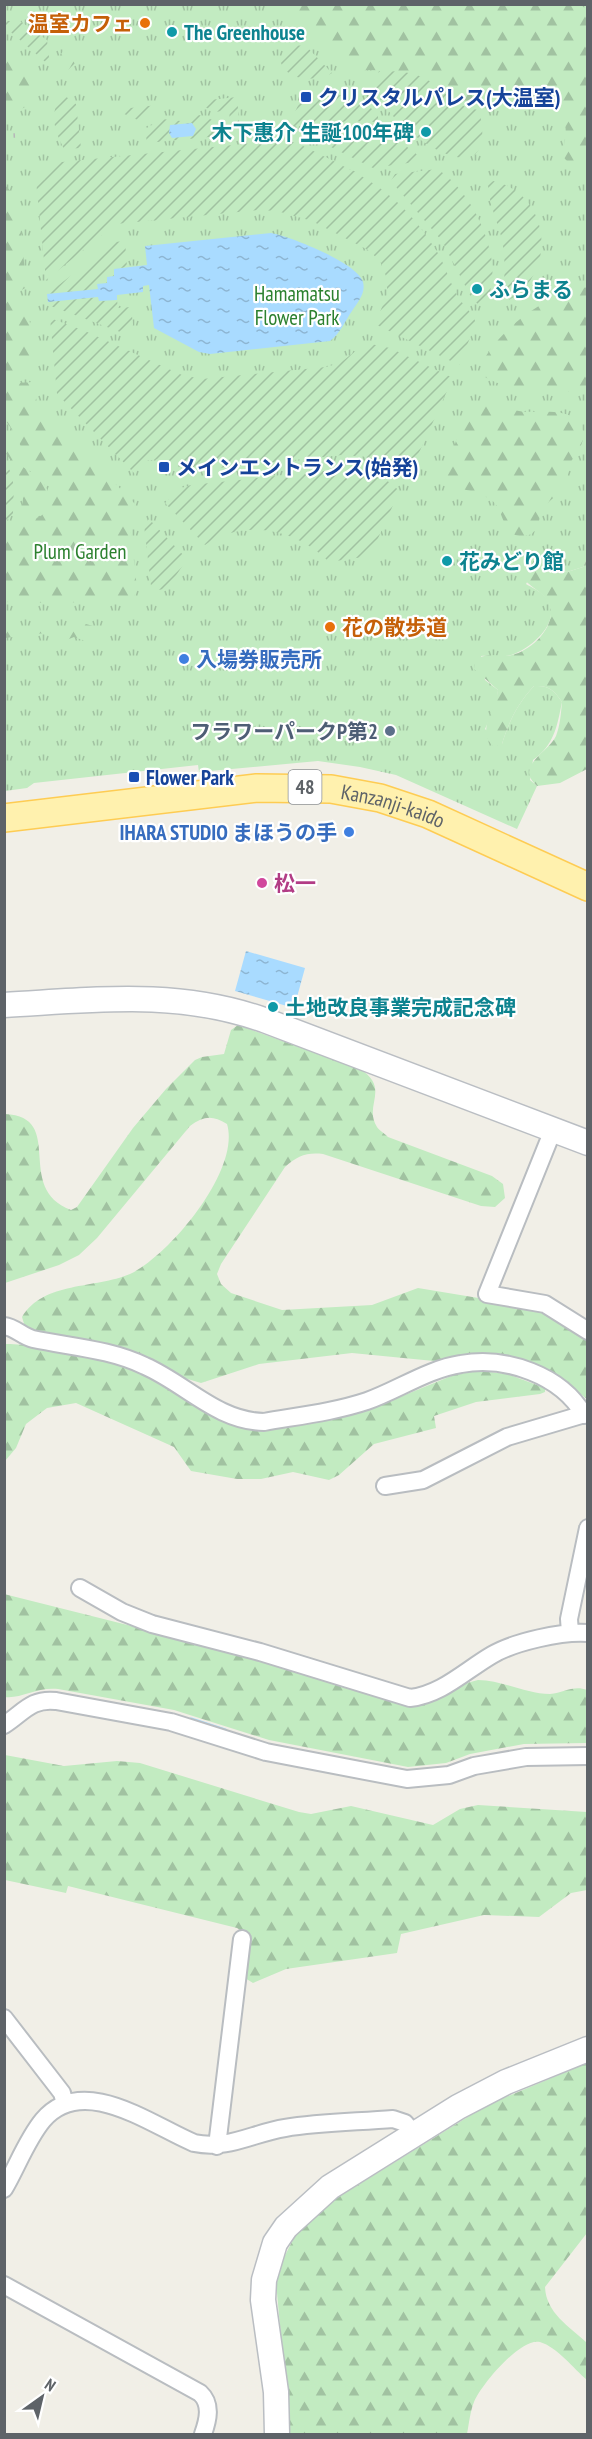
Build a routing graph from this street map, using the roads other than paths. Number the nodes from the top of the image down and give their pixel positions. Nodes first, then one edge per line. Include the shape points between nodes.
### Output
1 (4, 818) edge
2 (588, 887) edge
3 (4, 1005) edge
4 (553, 1130) junction
5 (588, 1143) edge
6 (4, 1326) edge
7 (588, 1331) edge
8 (586, 1414) edge
9 (385, 1486) dead end
10 (588, 1528) edge
11 (80, 1588) dead end
12 (570, 1633) junction
13 (588, 1633) edge
14 (4, 1725) edge
15 (588, 1756) edge
16 (242, 1939) dead end
17 (4, 2018) edge
18 (588, 2049) edge
19 (65, 2104) junction
20 (414, 2134) junction
21 (217, 2146) junction
22 (4, 2188) edge
23 (4, 2285) edge
24 (203, 2434) edge
25 (277, 2434) edge

1 - 2 main road, Kanzanji-kaido / 48 via 257,788 331,789 380,798 428,814
3 - 4 street via 154,998 210,1004 264,1020
4 - 5 street
4 - 7 street via 488,1294 545,1304
6 - 8 street via 26,1337 136,1362 220,1412 249,1422 357,1404 438,1371 482,1362 547,1378 569,1394
8 - 9 street via 507,1437 423,1480
10 - 12 street via 569,1619
11 - 12 street via 136,1619 276,1656 410,1698 434,1691 504,1649
12 - 13 street
14 - 15 street via 32,1703 56,1701 171,1722 266,1752 407,1779 449,1775 491,1762 526,1757
16 - 21 street
17 - 19 street via 62,2092
18 - 20 street via 490,2090
19 - 21 street via 91,2099 105,2102 194,2143
19 - 22 street via 42,2122
20 - 21 street via 405,2123 393,2119 284,2128
20 - 25 street via 314,2199 275,2243 267,2261 263,2300 276,2392
23 - 24 street via 200,2393 208,2406

